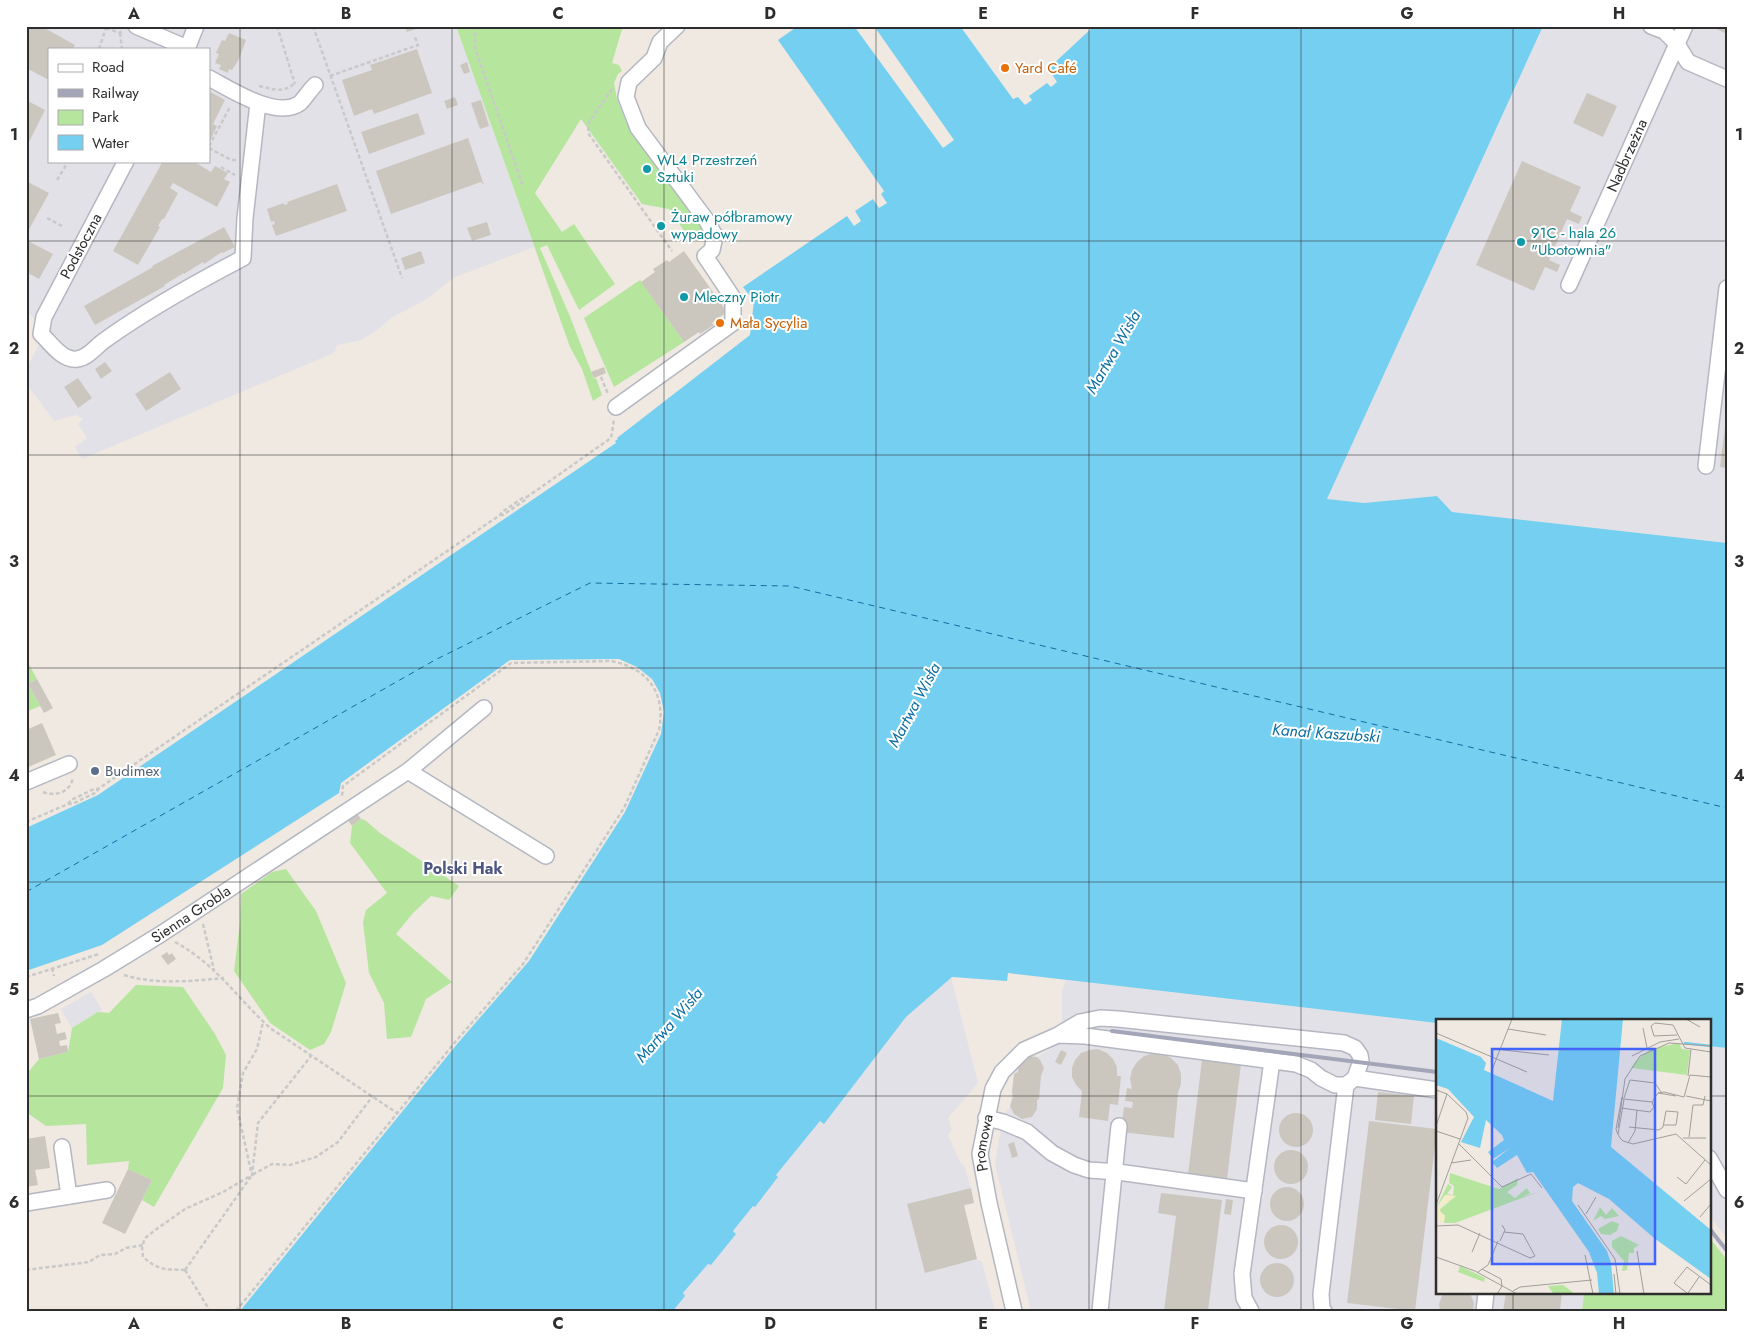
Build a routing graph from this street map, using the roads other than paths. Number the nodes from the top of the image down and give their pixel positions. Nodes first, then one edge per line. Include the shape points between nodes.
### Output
1 (136, 26) edge
2 (196, 26) edge
3 (676, 26) edge
4 (1651, 26) edge
5 (1685, 26) edge
6 (1677, 44) junction
7 (187, 48) edge
8 (210, 79) edge
9 (1727, 79) edge
10 (315, 85) dead end
11 (258, 103) junction
12 (125, 162) edge
13 (1569, 285) dead end
14 (1727, 288) edge
15 (616, 407) dead end
16 (1706, 466) dead end
17 (484, 708) dead end
18 (69, 764) dead end
19 (408, 771) junction
20 (26, 782) edge
21 (546, 856) dead end
22 (26, 1010) edge
23 (1058, 1034) junction
24 (1272, 1061) junction
25 (1350, 1082) junction
26 (1436, 1090) edge
27 (986, 1118) junction
28 (1119, 1126) dead end
29 (62, 1147) dead end
30 (1710, 1160) edge
31 (1114, 1172) junction
32 (106, 1190) dead end
33 (1727, 1190) edge
34 (1254, 1191) junction
35 (70, 1196) junction
36 (26, 1203) edge
37 (1486, 1294) edge
38 (1321, 1310) edge
39 (1014, 1311) edge
40 (1100, 1311) edge
41 (1251, 1311) edge
42 (1484, 1311) edge

1 - 7 street
2 - 7 street
3 - 15 street via 660,42 654,58 629,82 626,96 638,128 715,236 712,250 705,256 733,298 733,323
4 - 6 street via 1664,31
5 - 6 street, Nadbrzeżna
6 - 9 street via 1688,62
6 - 13 street, Nadbrzeżna
8 - 11 street
10 - 11 street via 300,102 288,107
11 - 12 street, Podstoczna via 243,258 157,305 102,341 86,356 78,359 63,357 41,334 44,317
14 - 16 street
17 - 19 street, Sienna Grobla
18 - 20 street
19 - 21 street
19 - 22 street, Sienna Grobla via 104,969
23 - 24 street
23 - 25 street, Promowa via 1080,1022 1100,1018 1344,1043 1355,1048 1361,1061
23 - 27 street, Promowa via 1024,1050 1002,1072 993,1089
24 - 25 street via 1296,1064 1335,1085
24 - 34 street
25 - 26 street
25 - 38 street via 1320,1294
27 - 31 street via 1027,1132 1052,1153 1074,1165
27 - 39 street, Promowa via 980,1154 982,1172
28 - 31 street
29 - 35 street
30 - 33 street
31 - 34 street
31 - 40 street
32 - 35 street
34 - 41 street via 1242,1274 1244,1298
35 - 36 street
37 - 42 street

